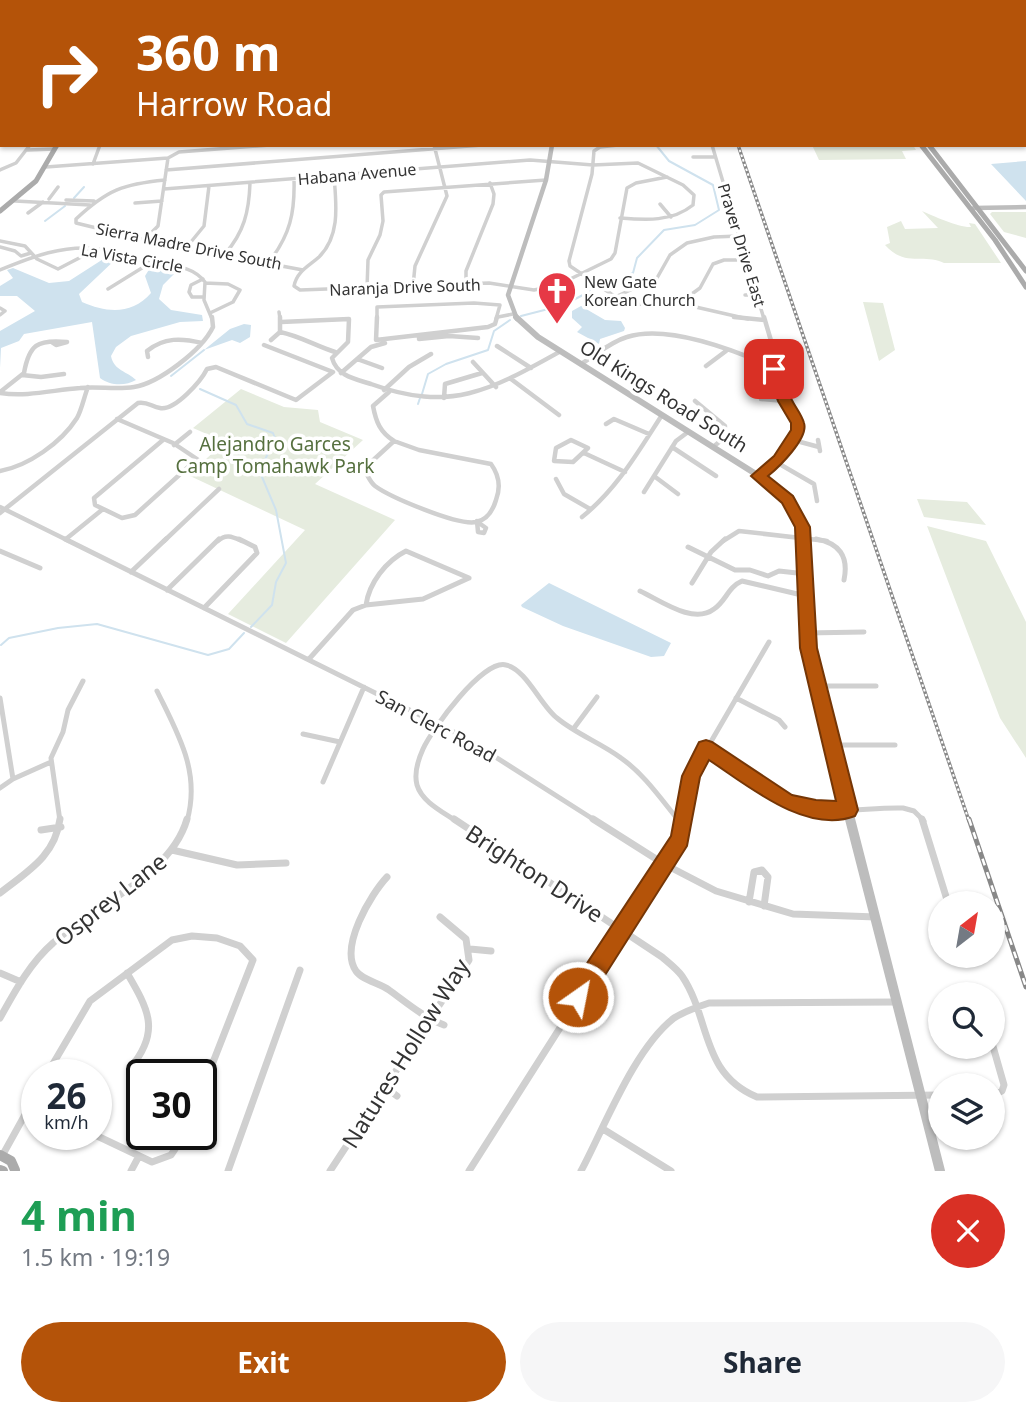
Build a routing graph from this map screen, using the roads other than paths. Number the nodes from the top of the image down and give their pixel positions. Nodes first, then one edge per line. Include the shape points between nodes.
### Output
1 (56, 147) edge
2 (99, 147) edge
3 (244, 147) edge
4 (435, 147) edge
5 (552, 147) edge
6 (604, 147) edge
7 (712, 147) edge
8 (922, 147) edge
9 (931, 147) edge
10 (29, 148) edge
11 (693, 157) dead end
12 (715, 157) junction
13 (168, 158) junction
14 (550, 161) junction
15 (942, 161) junction
16 (933, 162) junction
17 (93, 164) junction
18 (593, 165) junction
19 (47, 167) junction
20 (440, 167) junction
21 (0, 170) edge
22 (166, 170) junction
23 (334, 176) junction
24 (667, 177) junction
25 (294, 179) junction
26 (165, 180) junction
27 (546, 180) junction
28 (250, 183) junction
29 (491, 183) junction
30 (209, 186) junction
31 (628, 186) joint
32 (58, 187) dead end
33 (444, 187) junction
34 (164, 189) junction
35 (17, 199) junction
36 (48, 199) junction
37 (162, 201) junction
38 (43, 202) junction
39 (92, 203) junction
40 (135, 203) dead end
41 (660, 204) dead end
42 (1026, 208) edge
43 (976, 210) junction
44 (0, 211) edge
45 (28, 213) dead end
46 (671, 217) junction
47 (620, 218) junction
48 (739, 236) junction
49 (144, 240) junction
50 (0, 241) edge
51 (0, 247) edge
52 (91, 248) junction
53 (186, 248) junction
54 (225, 254) junction
55 (33, 255) junction
56 (747, 260) junction
57 (269, 262) junction
58 (150, 263) junction
59 (0, 270) edge
60 (303, 270) junction
61 (1016, 270) junction
62 (1026, 270) edge
63 (582, 274) junction
64 (123, 279) junction
65 (204, 281) junction
66 (466, 284) junction
67 (412, 286) junction
68 (510, 286) junction
69 (1026, 287) edge
70 (124, 288) dead end
71 (367, 288) junction
72 (108, 289) dead end
73 (300, 290) joint
74 (745, 295) dead end
75 (757, 295) junction
76 (204, 297) junction
77 (615, 297) junction
78 (509, 304) junction
79 (500, 305) junction
80 (687, 305) junction
81 (0, 308) edge
82 (279, 312) dead end
83 (210, 313) junction
84 (513, 314) junction
85 (0, 315) edge
86 (498, 317) junction
87 (765, 320) junction
88 (281, 322) junction
89 (280, 332) junction
90 (478, 338) dead end
91 (271, 340) dead end
92 (53, 342) dead end
93 (202, 343) junction
94 (772, 344) dead end
95 (264, 345) dead end
96 (497, 346) dead end
97 (561, 351) junction
98 (726, 351) junction
99 (335, 352) junction
100 (431, 354) dead end
101 (148, 357) dead end
102 (357, 359) junction
103 (472, 362) dead end
104 (581, 364) junction
105 (706, 366) dead end
106 (382, 368) dead end
107 (531, 368) junction
108 (343, 371) junction
109 (482, 373) junction
110 (64, 374) dead end
111 (22, 375) junction
112 (329, 376) joint
113 (511, 379) junction
114 (88, 387) junction
115 (496, 387) junction
116 (386, 391) junction
117 (0, 392) edge
118 (444, 398) junction
119 (761, 399) dead end
120 (695, 401) dead end
121 (785, 401) junction
122 (559, 415) dead end
123 (662, 415) junction
124 (117, 419) junction
125 (606, 424) dead end
126 (190, 432) dead end
127 (688, 432) junction
128 (649, 434) junction
129 (163, 440) junction
130 (395, 440) junction
131 (793, 440) junction
132 (818, 440) dead end
133 (174, 445) junction
134 (672, 447) junction
135 (713, 447) junction
136 (584, 453) junction
137 (776, 463) junction
138 (24, 464) joint
139 (0, 471) edge
140 (625, 472) junction
141 (814, 472) dead end
142 (367, 475) junction
143 (358, 476) dead end
144 (716, 476) dead end
145 (758, 476) junction
146 (654, 477) junction
147 (556, 479) dead end
148 (806, 479) junction
149 (219, 489) dead end
150 (644, 492) dead end
151 (678, 494) dead end
152 (94, 498) joint
153 (817, 501) dead end
154 (103, 509) junction
155 (590, 509) junction
156 (1, 510) edge
157 (135, 515) joint
158 (582, 517) dead end
159 (805, 537) junction
160 (66, 539) junction
161 (688, 547) dead end
162 (0, 551) edge
163 (711, 556) junction
164 (40, 568) dead end
165 (131, 572) junction
166 (806, 574) junction
167 (844, 580) dead end
168 (692, 583) dead end
169 (167, 590) junction
170 (640, 591) dead end
171 (806, 596) junction
172 (366, 605) junction
173 (204, 608) junction
174 (864, 632) dead end
175 (806, 633) junction
176 (769, 642) dead end
177 (309, 659) junction
178 (83, 681) dead end
179 (816, 686) junction
180 (877, 686) dead end
181 (364, 687) junction
182 (157, 691) dead end
183 (597, 697) dead end
184 (0, 698) edge
185 (736, 698) junction
186 (439, 723) junction
187 (785, 727) dead end
188 (574, 728) junction
189 (303, 734) dead end
190 (3, 737) edge
191 (340, 742) junction
192 (832, 745) junction
193 (895, 745) dead end
194 (706, 748) junction
195 (51, 762) junction
196 (13, 779) junction
197 (323, 782) dead end
198 (0, 789) edge
199 (848, 810) junction
200 (61, 827) junction
201 (684, 827) junction
202 (41, 830) dead end
203 (172, 850) junction
204 (286, 863) dead end
205 (664, 864) junction
206 (387, 877) dead end
207 (944, 891) edge
208 (0, 893) edge
209 (749, 902) junction
210 (764, 906) junction
211 (440, 916) dead end
212 (876, 917) junction
213 (622, 930) junction
214 (470, 949) junction
215 (491, 951) dead end
216 (300, 970) dead end
217 (0, 973) edge
218 (127, 973) junction
219 (21, 982) junction
220 (897, 1002) junction
221 (696, 1006) junction
222 (0, 1018) edge
223 (429, 1020) junction
224 (444, 1025) dead end
225 (55, 1059) edge
226 (139, 1059) edge
227 (215, 1059) edge
228 (385, 1087) junction
229 (921, 1095) junction
230 (928, 1095) edge
231 (397, 1096) dead end
232 (21, 1128) edge
233 (603, 1129) junction
234 (112, 1143) edge
235 (176, 1150) edge
236 (139, 1156) junction
237 (1, 1163) edge
238 (471, 1168) edge
239 (335, 1169) edge
240 (14, 1171) edge
241 (131, 1171) edge
242 (228, 1171) edge
243 (481, 1171) edge
244 (581, 1171) edge
245 (671, 1171) edge
246 (940, 1171) edge

1 - 10 street
1 - 19 main road
2 - 17 street
3 - 13 street via 179,152
4 - 20 street
4 - 22 street
5 - 14 street, Old Kings Road South
6 - 18 street via 594,151
7 - 12 street, Praver Drive East
8 - 16 main road
9 - 15 main road
10 - 21 street via 16,163
11 - 12 street
12 - 48 street, Praver Drive East
13 - 17 street
13 - 22 street
14 - 18 street, Habana Avenue
14 - 20 street, Habana Avenue
14 - 27 street, Old Kings Road South
15 - 16 main road
15 - 43 main road
16 - 43 main road
17 - 19 street
18 - 24 street, Habana Avenue via 638,163
18 - 63 street via 569,261
19 - 35 main road
20 - 23 street, Habana Avenue
20 - 33 street
22 - 26 street
23 - 25 street, Habana Avenue
23 - 60 street via 337,213 333,233 321,255
24 - 31 street
24 - 46 street, Habana Avenue via 694,197 690,209
25 - 28 street, Habana Avenue
25 - 57 street via 294,224
26 - 34 street
26 - 39 street via 120,184
27 - 29 street
27 - 68 street, Old Kings Road South
28 - 30 street, Habana Avenue
28 - 54 street via 248,222
29 - 33 street
29 - 66 street via 493,204 466,271
30 - 34 street, Habana Avenue
30 - 53 street via 204,226
31 - 47 street
32 - 36 street
33 - 67 street via 446,199 415,266
33 - 71 street via 383,193 383,221 368,260
34 - 37 street
35 - 36 street
35 - 38 street
35 - 44 main road
36 - 39 street
37 - 40 street
37 - 49 street via 158,226
38 - 39 street
38 - 45 street
39 - 49 street, Sierra Madre Drive South via 75,222
41 - 46 street
42 - 43 street
43 - 61 main road
43 - 62 main road
46 - 47 street
47 - 63 street via 613,257
48 - 56 street, Praver Drive East
48 - 77 street via 682,245 670,255 657,278
49 - 53 street, Sierra Madre Drive South
50 - 55 street via 25,246
51 - 55 street via 21,256
52 - 55 street, La Vista Circle
52 - 55 street via 60,269
52 - 58 street, La Vista Circle
53 - 54 street, Sierra Madre Drive South
54 - 57 street, Sierra Madre Drive South
55 - 59 street, La Vista Circle
56 - 75 street, Praver Drive East
56 - 80 street via 712,264
57 - 60 street, Sierra Madre Drive South
58 - 64 street
58 - 65 street, La Vista Circle via 189,268
60 - 73 street via 295,280 295,288
61 - 62 main road
61 - 69 main road
63 - 68 street via 544,289
63 - 77 street
64 - 70 street
64 - 72 street
65 - 76 street, La Vista Circle
65 - 76 street via 191,285 189,292 194,298
65 - 83 street via 240,290 226,307
66 - 67 street, Naranja Drive South
66 - 68 street, Naranja Drive South
67 - 71 street, Naranja Drive South
68 - 78 street, Old Kings Road South
71 - 73 street, Naranja Drive South
74 - 75 street
75 - 87 street, Praver Drive East
76 - 83 street
77 - 80 street via 629,304
78 - 79 street
78 - 84 street, Old Kings Road South
79 - 86 street
79 - 86 street via 377,307 376,340 488,327
80 - 87 street
81 - 85 street via 5,311
82 - 88 street
83 - 93 street via 213,325
84 - 86 street
84 - 97 street, Old Kings Road South
87 - 94 street, Praver Drive East
88 - 89 street
88 - 99 street via 349,319 348,342
89 - 91 street
89 - 99 street
90 - 102 street via 449,336 378,344
92 - 111 street via 29,350
93 - 101 street via 183,338 165,341 149,348
93 - 114 street via 144,384 120,389
95 - 112 street via 333,370
96 - 107 street
97 - 104 street, Old Kings Road South
97 - 107 street
98 - 104 street via 679,336 636,335
98 - 105 street
98 - 121 street via 765,363 776,373
99 - 108 street via 332,362
100 - 116 street via 409,367
102 - 106 street
102 - 108 street
103 - 109 street
104 - 123 street, Old Kings Road South
107 - 113 street
108 - 116 street
109 - 115 street
109 - 118 street via 445,384
110 - 111 street
111 - 117 street
112 - 124 street via 296,400 212,367 171,407 141,402
113 - 115 street
113 - 122 street
114 - 117 street via 37,396
114 - 138 street via 72,425
115 - 118 street
116 - 118 street
116 - 130 street via 374,403 374,415 378,430
119 - 121 street
120 - 135 street via 725,426 724,438
121 - 131 street via 799,426
123 - 127 street, Old Kings Road South
123 - 128 street
124 - 129 street
124 - 156 street
125 - 128 street via 614,419
126 - 133 street
127 - 134 street
127 - 135 street, Old Kings Road South
128 - 140 street
129 - 133 street
129 - 152 street
130 - 142 street via 369,464
130 - 142 street via 425,452 493,466 498,494 492,511 478,522 451,520 375,487
131 - 132 street via 819,449
131 - 137 street
133 - 157 street via 197,459
134 - 144 street
134 - 146 street
135 - 145 street, Old Kings Road South
136 - 136 street via 573,462 554,461 554,450 573,440 588,448
136 - 140 street
137 - 145 street
137 - 148 street
138 - 139 street
140 - 155 street
141 - 148 street
142 - 143 street
145 - 159 street, Old Kings Road South via 787,499
146 - 150 street
146 - 151 street
147 - 155 street via 558,491
148 - 153 street via 814,484
149 - 165 street
152 - 154 street via 95,505
154 - 157 street via 122,518
154 - 160 street
155 - 158 street
156 - 160 street, San Clerc Road
159 - 163 street via 739,531
159 - 166 street, Old Kings Road South
159 - 167 street via 836,545 847,573
160 - 165 street, San Clerc Road
161 - 163 street
162 - 164 street
163 - 166 street via 734,570 765,576 779,571
163 - 168 street
165 - 169 street, San Clerc Road
166 - 171 street, Old Kings Road South
169 - 173 street, San Clerc Road
169 - 173 street via 225,536 257,550
170 - 171 street via 697,615 711,614 734,585 744,581
171 - 175 street, Old Kings Road South
172 - 172 street via 370,586 406,551 469,578 423,598
172 - 177 street via 346,615
173 - 177 street, San Clerc Road
174 - 175 street
175 - 179 street, Old Kings Road South
176 - 185 street
177 - 181 street, San Clerc Road
178 - 195 street
179 - 180 street
179 - 192 street, Old Kings Road South
181 - 186 street, San Clerc Road
181 - 191 street
182 - 203 street, Osprey Lane via 188,757 192,781 186,824
183 - 188 street
184 - 190 street
185 - 187 street
185 - 194 street
186 - 188 street, Brighton Drive via 488,668 502,664 516,669 548,710
186 - 205 street, San Clerc Road
186 - 213 street, Brighton Drive via 426,740 416,771 416,789 422,797
188 - 201 street via 629,764
189 - 191 street
190 - 196 street
191 - 197 street
192 - 193 street
192 - 199 street, Old Kings Road South
194 - 199 street via 788,802
194 - 201 street via 691,776
195 - 196 street
195 - 200 street
196 - 198 street
199 - 207 street via 906,809 917,813 924,821
199 - 212 street, Old Kings Road South
200 - 202 street
200 - 208 street via 45,858
201 - 205 street
203 - 204 street via 237,865
203 - 219 street, Osprey Lane via 145,877 56,940
205 - 209 street, San Clerc Road
205 - 213 street
206 - 223 street via 377,885 365,908 350,953 352,961 363,977
209 - 210 street, San Clerc Road
209 - 210 street via 754,872 762,870 768,877
210 - 212 street, San Clerc Road via 821,917
211 - 214 street, Natures Hollow Way via 463,933
212 - 220 street, Old Kings Road South
213 - 221 street, Brighton Drive via 680,973
213 - 238 street
214 - 215 street
214 - 223 street, Natures Hollow Way via 466,964
216 - 242 street
217 - 219 street
218 - 225 street via 83,1008
218 - 226 street via 150,1019 148,1040
218 - 227 street via 172,940 191,934 243,946 252,956 252,967
219 - 222 street, Osprey Lane
220 - 221 street
220 - 229 street, Old Kings Road South
221 - 229 street, Brighton Drive via 719,1070 748,1095
221 - 233 street via 677,1015 651,1040
223 - 224 street
223 - 228 street, Natures Hollow Way
228 - 231 street
228 - 239 street, Natures Hollow Way
229 - 230 street, Brighton Drive
229 - 246 street, Old Kings Road South
232 - 237 street
233 - 244 street
233 - 245 street
234 - 236 street
235 - 236 street via 152,1162
236 - 241 street
237 - 240 main road via 11,1161
238 - 243 street

